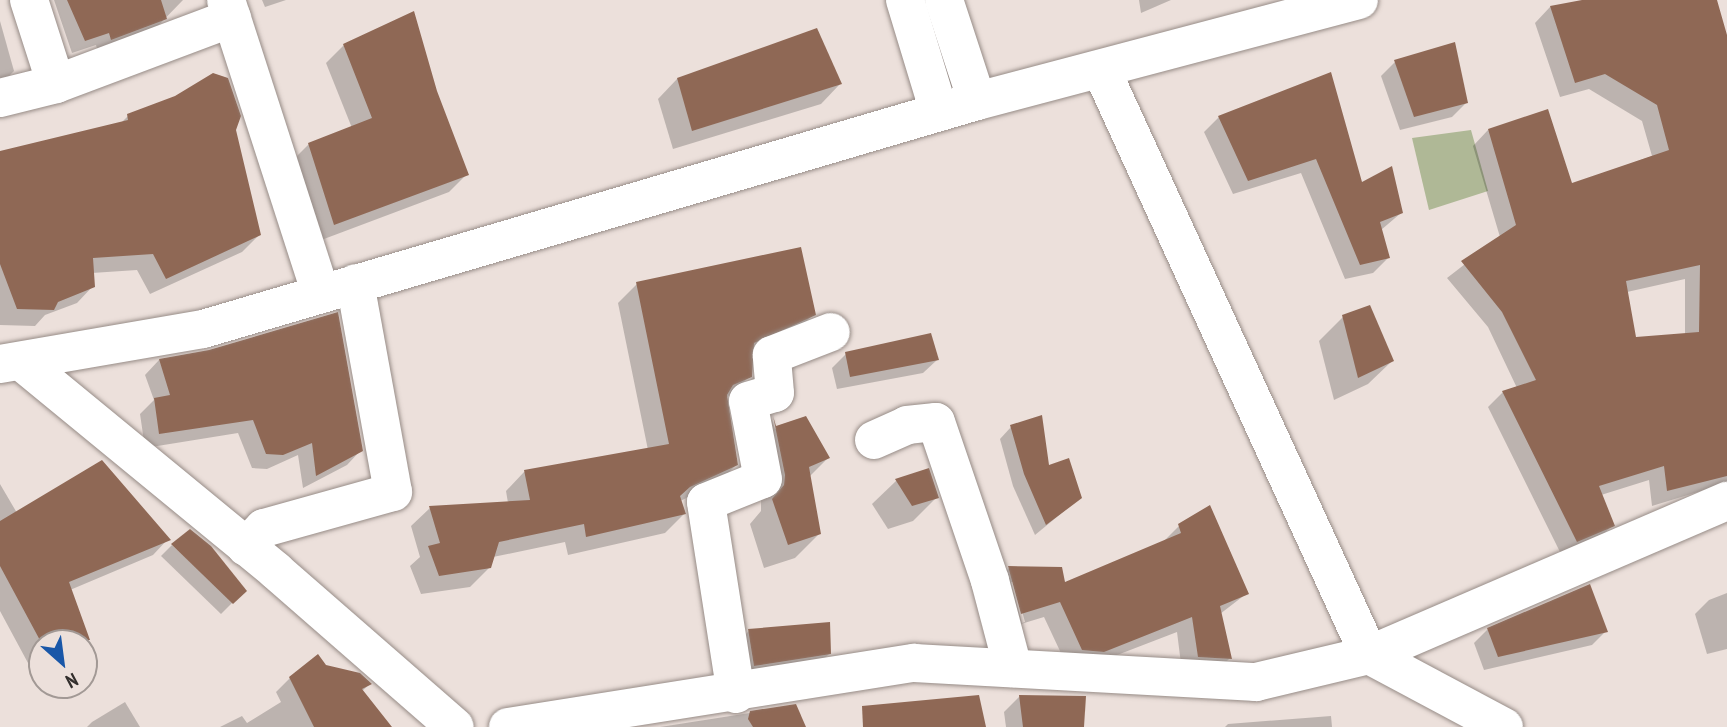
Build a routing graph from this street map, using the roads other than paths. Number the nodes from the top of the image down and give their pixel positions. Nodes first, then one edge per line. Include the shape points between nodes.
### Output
1 (29, 0) edge
2 (905, 0) edge
3 (944, 0) edge
4 (1359, 0) edge
5 (229, 9) edge
6 (1101, 69) junction
7 (56, 84) junction
8 (0, 98) edge
9 (977, 101) junction
10 (939, 112) junction
11 (338, 288) junction
12 (831, 332) dead end
13 (11, 363) edge
14 (874, 440) dead end
15 (1727, 501) edge
16 (246, 547) junction
17 (1369, 655) junction
18 (1013, 668) junction
19 (736, 694) junction
20 (454, 727) edge
21 (508, 727) edge
22 (1504, 727) edge

1 - 7 street
2 - 10 street
3 - 9 street
4 - 6 street
5 - 7 street
5 - 11 street
6 - 9 street
6 - 17 street
7 - 8 street
9 - 10 street
10 - 11 street
11 - 13 street via 203,329
11 - 16 street via 393,492 264,528
12 - 19 street via 772,355 775,393 748,401 763,479 706,502
13 - 16 street
14 - 18 street via 906,425 936,422 990,581
15 - 17 street
16 - 20 street
17 - 18 street via 1256,682
17 - 22 street
18 - 19 street via 914,663
19 - 21 street

